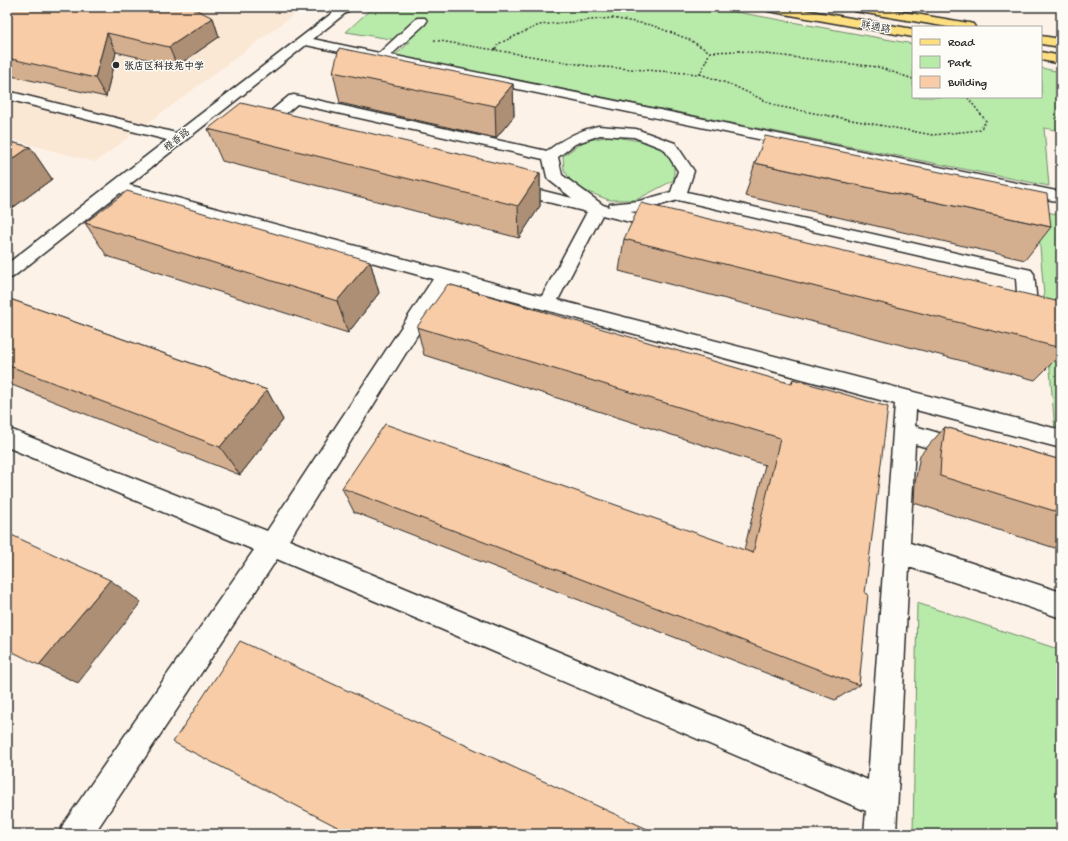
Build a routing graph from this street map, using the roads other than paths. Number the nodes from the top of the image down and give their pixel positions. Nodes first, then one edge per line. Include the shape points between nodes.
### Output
1 (347, 7) edge
2 (768, 7) edge
3 (854, 7) edge
4 (421, 21) dead end
5 (963, 26) edge
6 (912, 33) edge
7 (1042, 40) edge
8 (303, 41) junction
9 (1061, 43) edge
10 (1042, 56) edge
11 (382, 57) junction
12 (1061, 60) edge
13 (7, 95) edge
14 (274, 132) edge
15 (177, 138) junction
16 (550, 156) junction
17 (497, 185) edge
18 (117, 187) junction
19 (678, 195) junction
20 (1061, 197) edge
21 (597, 209) junction
22 (682, 230) edge
23 (7, 273) edge
24 (444, 276) junction
25 (547, 304) junction
26 (1005, 309) edge
27 (906, 399) junction
28 (904, 432) junction
29 (7, 436) edge
30 (1061, 439) edge
31 (979, 454) edge
32 (272, 545) junction
33 (897, 551) junction
34 (1061, 605) edge
35 (882, 802) junction
36 (75, 834) edge
37 (880, 834) edge

1 - 8 street, 橙香路
2 - 6 main road, 联通路
3 - 5 main road, 联通路
4 - 11 street
7 - 9 main road
8 - 11 street
8 - 15 street, 橙香路
10 - 12 main road
11 - 20 street
13 - 15 street
14 - 16 street via 259,128 294,99
15 - 18 street, 橙香路
16 - 19 street via 570,141 598,130 636,133 670,146 686,171
16 - 21 street via 555,178
17 - 21 street
18 - 23 street, 橙香路
18 - 24 street
19 - 21 street via 640,206
19 - 26 street via 1025,274 1028,315
21 - 22 street
21 - 25 street
24 - 25 street
24 - 32 street
25 - 27 street
27 - 28 street
27 - 30 street
28 - 31 street
28 - 33 street
29 - 32 street
32 - 35 street
32 - 36 street
33 - 34 street
33 - 35 street
35 - 37 street

